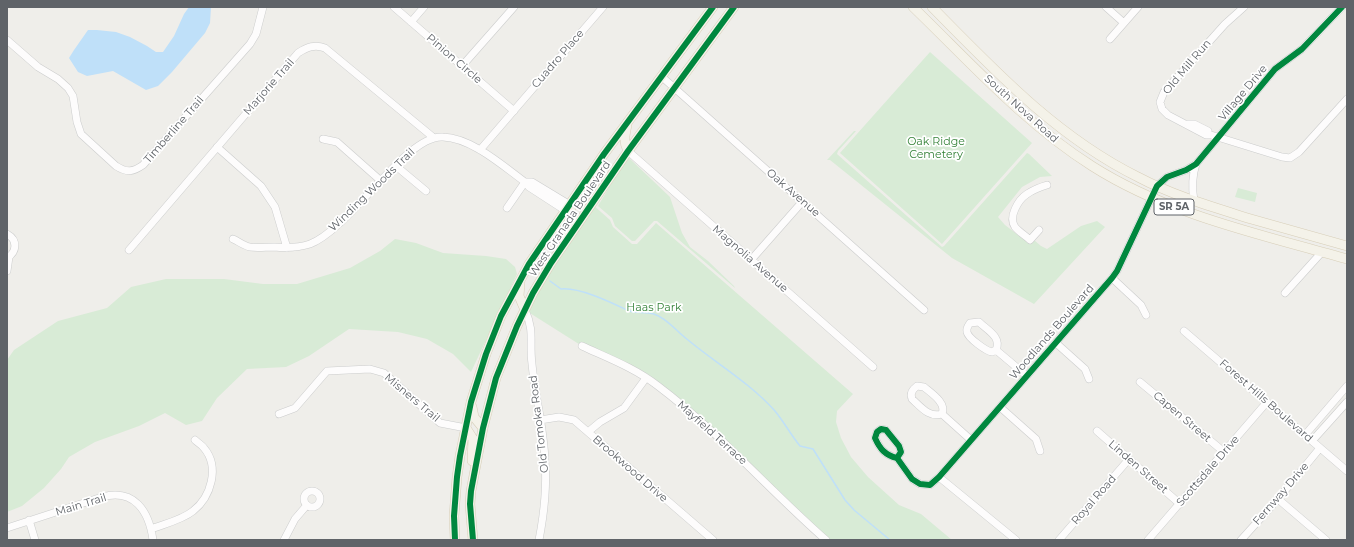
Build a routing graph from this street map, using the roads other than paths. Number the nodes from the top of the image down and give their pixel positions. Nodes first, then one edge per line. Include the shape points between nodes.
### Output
1 (263, 7) edge
2 (394, 7) edge
3 (424, 7) edge
4 (514, 7) edge
5 (603, 7) edge
6 (713, 7) edge
7 (734, 7) edge
8 (913, 7) edge
9 (926, 7) edge
10 (1106, 7) edge
11 (1138, 7) edge
12 (1244, 7) edge
13 (1342, 7) edge
14 (935, 10) edge
15 (411, 22) junction
16 (1124, 23) junction
17 (1110, 39) dead end
18 (7, 40) edge
19 (462, 66) junction
20 (661, 76) junction
21 (674, 88) junction
22 (1347, 99) edge
23 (1030, 104) junction
24 (514, 111) junction
25 (1022, 113) junction
26 (628, 121) junction
27 (1214, 137) junction
28 (434, 138) junction
29 (323, 139) dead end
30 (217, 147) junction
31 (480, 150) junction
32 (628, 151) junction
33 (1196, 164) junction
34 (396, 166) junction
35 (382, 181) junction
36 (526, 182) junction
37 (1047, 185) dead end
38 (1157, 186) junction
39 (426, 191) dead end
40 (1152, 197) junction
41 (803, 201) junction
42 (1194, 201) junction
43 (507, 208) dead end
44 (568, 208) junction
45 (1039, 230) dead end
46 (7, 234) edge
47 (233, 239) dead end
48 (568, 239) junction
49 (1344, 246) edge
50 (287, 248) junction
51 (128, 250) dead end
52 (1322, 252) junction
53 (8, 258) edge
54 (1347, 259) edge
55 (751, 260) junction
56 (7, 271) edge
57 (1112, 278) junction
58 (520, 280) junction
59 (1285, 293) dead end
60 (525, 310) junction
61 (924, 310) dead end
62 (1146, 315) dead end
63 (1184, 331) dead end
64 (1056, 343) junction
65 (582, 346) dead end
66 (996, 350) junction
67 (873, 367) dead end
68 (1027, 376) junction
69 (646, 378) junction
70 (1089, 379) dead end
71 (1140, 382) dead end
72 (1347, 386) edge
73 (471, 402) junction
74 (1267, 402) junction
75 (1347, 402) edge
76 (1000, 407) junction
77 (279, 414) dead end
78 (942, 414) junction
79 (540, 420) junction
80 (466, 428) junction
81 (483, 428) junction
82 (1097, 431) dead end
83 (588, 432) junction
84 (1306, 435) junction
85 (195, 440) dead end
86 (971, 440) junction
87 (1312, 441) junction
88 (1320, 448) junction
89 (1040, 451) dead end
90 (1224, 452) junction
91 (897, 458) dead end
92 (1129, 459) junction
93 (1347, 471) edge
94 (939, 477) junction
95 (471, 491) junction
96 (1278, 499) junction
97 (1180, 504) junction
98 (307, 505) dead end
99 (29, 520) junction
100 (7, 528) edge
101 (151, 529) junction
102 (35, 540) edge
103 (154, 540) edge
104 (284, 540) edge
105 (455, 540) edge
106 (473, 540) edge
107 (539, 540) edge
108 (713, 540) edge
109 (826, 540) edge
110 (1016, 540) edge
111 (1059, 540) edge
112 (1148, 540) edge
113 (1241, 540) edge
114 (1326, 540) edge

1 - 18 street, Timberline Trail via 256,34 250,44 144,166 129,172 116,166 81,134 73,96 68,88 38,67
2 - 15 street, Pinion Circle
3 - 15 street
4 - 19 street
5 - 24 street, Cuadro Place
6 - 20 main road, West Granada Boulevard
7 - 21 main road, West Granada Boulevard
8 - 25 main road, South Nova Road / SR 5A
9 - 14 main road, South Nova Road
10 - 16 street
11 - 16 street
12 - 27 street, Old Mill Run via 1164,92 1160,102 1168,115 1194,124
13 - 27 street, Village Drive via 1302,49 1275,69
14 - 23 main road, South Nova Road / SR 5A
15 - 19 street, Pinion Circle
16 - 17 street
19 - 24 street, Pinion Circle
20 - 21 street, Oak Avenue
20 - 26 main road, West Granada Boulevard
21 - 32 main road, West Granada Boulevard
21 - 41 street, Oak Avenue
22 - 27 street, Old Mill Run via 1299,152 1290,158
23 - 25 street
23 - 38 main road, South Nova Road / SR 5A via 1090,150
24 - 31 street, Cuadro Place
25 - 40 main road, South Nova Road / SR 5A via 1058,143 1092,166
26 - 32 main road via 624,138
26 - 44 main road, West Granada Boulevard
27 - 33 street, Village Drive
28 - 30 street, Marjorie Trail via 325,48 318,45 304,48 298,53
28 - 31 street via 443,136 462,141
28 - 34 street, Winding Woods Trail via 410,152
29 - 35 street via 337,142
30 - 50 street via 261,186 275,207
30 - 51 street, Marjorie Trail
31 - 36 street
32 - 48 main road, West Granada Boulevard
32 - 55 street, Magnolia Avenue
33 - 38 street, Village Drive via 1167,178
33 - 42 street via 1193,176
34 - 35 street, Winding Woods Trail
34 - 39 street
35 - 50 street, Winding Woods Trail via 329,232 312,243
36 - 43 street
36 - 44 street via 532,182
37 - 45 street via 1025,195 1014,209 1012,219 1015,227 1030,240
38 - 40 street, Woodlands Boulevard
38 - 42 main road, South Nova Road / SR 5A
40 - 52 main road, South Nova Road / SR 5A via 1205,218
40 - 57 street, Woodlands Boulevard
41 - 55 street
41 - 61 street, Oak Avenue
42 - 49 main road, South Nova Road / SR 5A
44 - 48 main road via 572,221
44 - 58 main road, West Granada Boulevard
46 - 53 street via 15,243 14,251
47 - 50 street, Winding Woods Trail via 248,246
48 - 60 main road, West Granada Boulevard via 545,273
49 - 52 main road
52 - 54 main road, South Nova Road / SR 5A
52 - 59 street
53 - 56 street
55 - 67 street, Magnolia Avenue
57 - 62 street via 1141,305
57 - 64 street, Woodlands Boulevard
58 - 60 main road via 519,296
58 - 73 main road, West Granada Boulevard via 501,316
60 - 79 street, Old Tomoka Road via 532,328 532,363
60 - 81 main road, West Granada Boulevard via 502,361
63 - 74 street, Forest Hills Boulevard
64 - 68 street, Woodlands Boulevard
64 - 70 street via 1085,369
65 - 69 street, Mayfield Terrace
66 - 66 street via 997,338 978,322 970,323 967,335 985,350
66 - 68 street
68 - 76 street, Woodlands Boulevard
69 - 83 street via 624,408
69 - 109 street, Mayfield Terrace via 708,428
71 - 90 street, Capen Street
72 - 84 street
73 - 80 main road, West Granada Boulevard
73 - 81 main road via 474,417
74 - 84 street, Forest Hills Boulevard
74 - 90 street, Scottsdale Drive
75 - 87 street
76 - 86 street, Woodlands Boulevard
76 - 89 street via 1036,439
77 - 80 street, Misners Trail via 295,408 327,371 370,369 384,373 440,423
78 - 78 street via 940,400 924,387 917,386 913,390 912,399 929,414
78 - 86 street
79 - 83 street, Brookwood Drive via 574,420
79 - 107 street, Old Tomoka Road via 546,480
80 - 95 main road via 473,439
80 - 105 main road, West Granada Boulevard via 457,476
81 - 95 main road, West Granada Boulevard
82 - 92 street, Linden Street
83 - 108 street, Brookwood Drive
84 - 87 street, Forest Hills Boulevard
85 - 101 street via 210,458 211,485 206,498 193,512
86 - 94 street, Woodlands Boulevard
87 - 88 street, Forest Hills Boulevard
88 - 93 street, Forest Hills Boulevard
88 - 96 street, Fernway Drive
90 - 97 street, Scottsdale Drive
91 - 94 street via 912,479 920,484 930,485
92 - 97 street, Linden Street
92 - 111 street, Royal Road
94 - 110 street
95 - 106 main road, West Granada Boulevard
96 - 113 street, Fernway Drive
96 - 114 street
97 - 112 street, Scottsdale Drive
98 - 104 street via 295,519
99 - 100 street, Main Trail
99 - 101 street, Main Trail via 116,495 127,497 140,505
99 - 102 street
101 - 103 street, Main Trail

